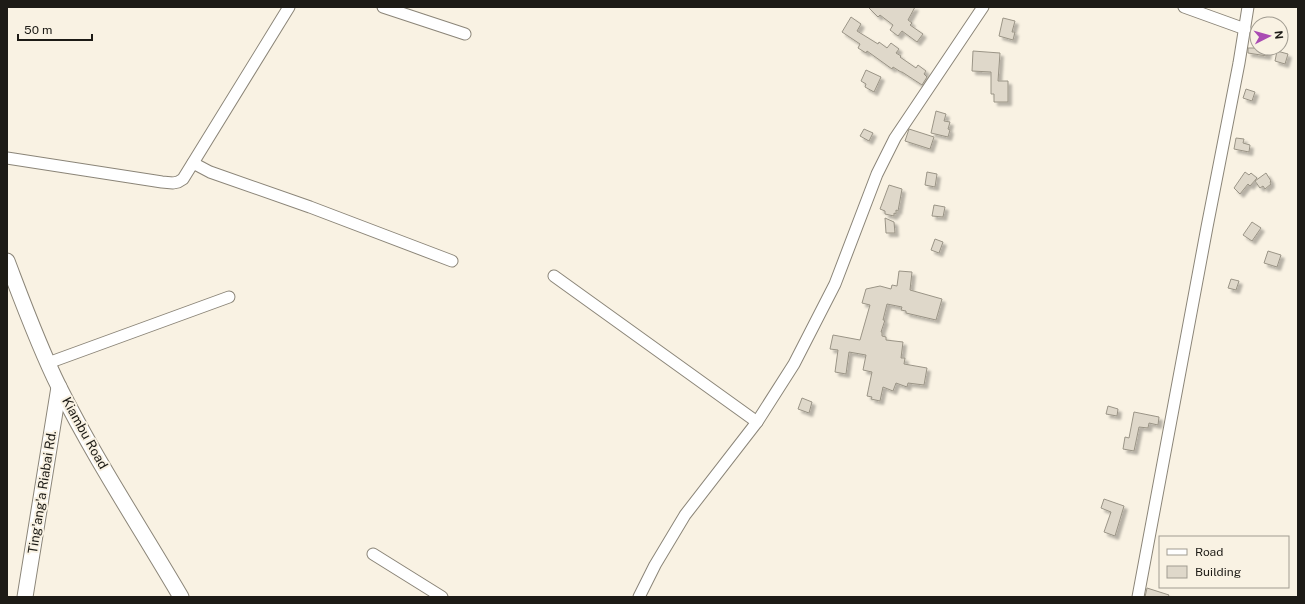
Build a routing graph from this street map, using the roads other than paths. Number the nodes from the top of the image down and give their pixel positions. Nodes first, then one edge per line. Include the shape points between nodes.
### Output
1 (289, 7) edge
2 (383, 7) edge
3 (983, 7) edge
4 (1184, 7) edge
5 (1248, 7) edge
6 (1245, 29) junction
7 (465, 34) dead end
8 (7, 158) edge
9 (193, 163) junction
10 (7, 261) edge
11 (452, 262) dead end
12 (554, 276) dead end
13 (229, 297) dead end
14 (48, 363) junction
15 (59, 387) junction
16 (757, 422) junction
17 (373, 554) dead end
18 (25, 597) edge
19 (181, 597) edge
20 (442, 597) edge
21 (639, 597) edge
22 (1138, 597) edge

1 - 9 street
2 - 7 street
3 - 16 street via 895,138 877,174 835,284 794,364
4 - 6 street
5 - 6 street
6 - 22 street
8 - 9 street via 173,183 184,179
9 - 11 street via 210,172 310,207
10 - 14 street, Kiambu Road
12 - 16 street
13 - 14 street
14 - 15 street, Kiambu Road
15 - 18 street, Ting'ang'a Riabai Rd.
15 - 19 street, Kiambu Road
16 - 21 street via 685,515
17 - 20 street

